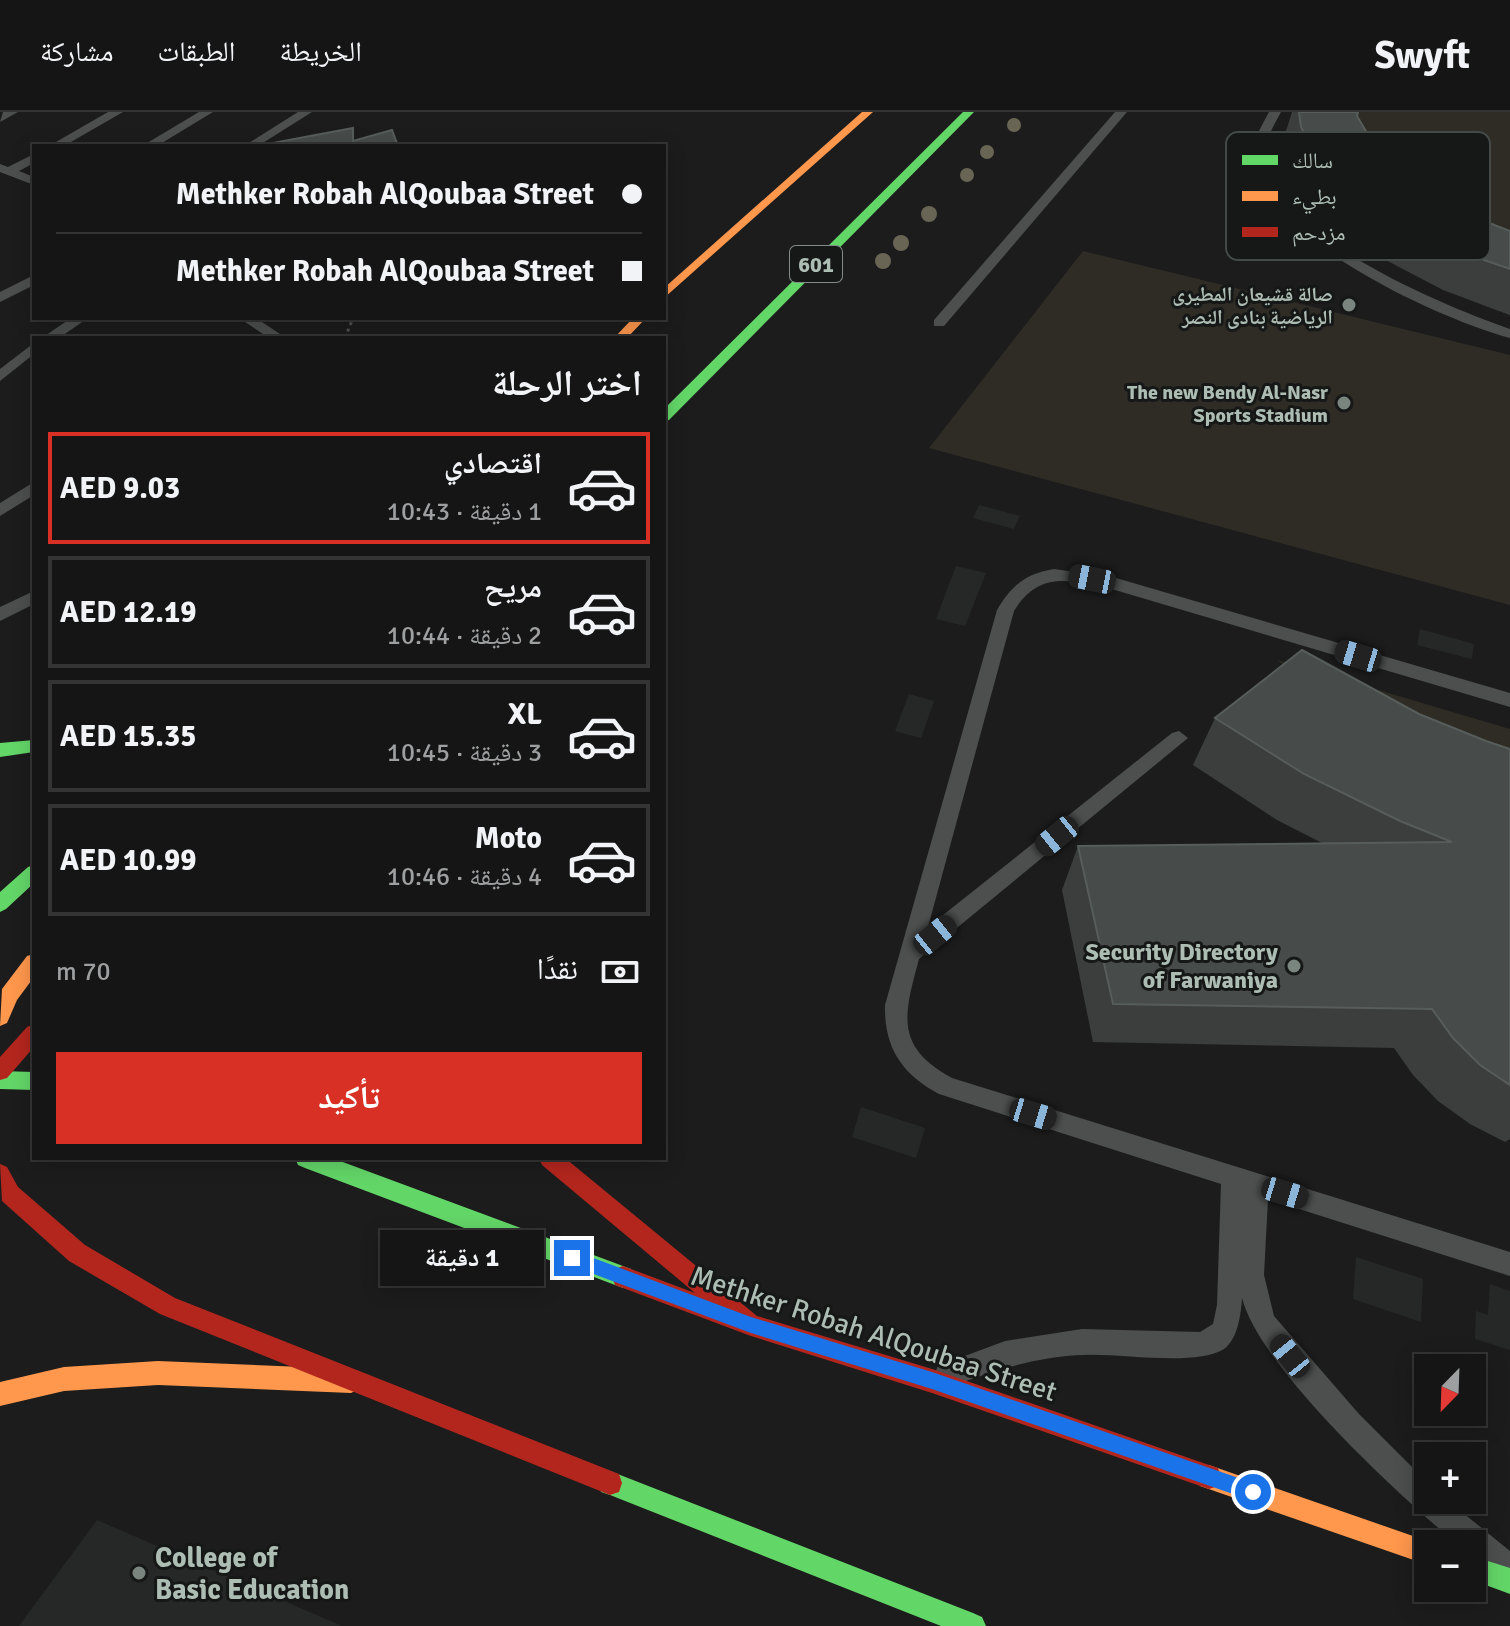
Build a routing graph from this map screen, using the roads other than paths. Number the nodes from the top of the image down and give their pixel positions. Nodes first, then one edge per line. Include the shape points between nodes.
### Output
1 (12, 112) edge
2 (117, 112) edge
3 (207, 112) edge
4 (306, 112) edge
5 (868, 112) edge
6 (969, 112) edge
7 (1121, 112) edge
8 (1275, 112) edge
9 (0, 118) edge
10 (1265, 132) edge
11 (59, 144) edge
12 (151, 144) edge
13 (253, 144) edge
14 (32, 159) edge
15 (4, 170) edge
16 (32, 180) edge
17 (1353, 260) edge
18 (32, 280) edge
19 (666, 292) edge
20 (0, 298) edge
21 (78, 320) edge
22 (248, 320) edge
23 (638, 320) edge
24 (939, 323) dead end
25 (1510, 334) edge
26 (266, 335) edge
27 (52, 336) edge
28 (622, 336) edge
29 (32, 349) edge
30 (0, 377) edge
31 (666, 415) edge
32 (32, 488) edge
33 (0, 511) edge
34 (32, 598) edge
35 (0, 615) edge
36 (1510, 700) edge
37 (1179, 738) dead end
38 (32, 746) edge
39 (0, 750) edge
40 (32, 874) edge
41 (0, 904) edge
42 (910, 954) junction
43 (32, 965) edge
44 (0, 1017) edge
45 (32, 1035) edge
46 (0, 1071) edge
47 (0, 1080) edge
48 (32, 1081) edge
49 (310, 1160) edge
50 (551, 1160) edge
51 (0, 1174) edge
52 (1233, 1177) junction
53 (1257, 1184) junction
54 (1510, 1264) edge
55 (1229, 1309) junction
56 (1258, 1314) junction
57 (751, 1325) junction
58 (351, 1381) junction
59 (932, 1381) junction
60 (0, 1394) edge
61 (1414, 1548) edge
62 (1510, 1568) edge
63 (1486, 1573) edge
64 (1510, 1581) edge
65 (973, 1626) edge

1 - 9 lane
2 - 11 lane
3 - 12 lane
4 - 13 lane
5 - 19 main road
6 - 31 main road, 601
7 - 24 lane
8 - 10 lane
14 - 15 lane
15 - 16 lane
17 - 25 lane via 1449,312
18 - 20 lane
21 - 27 lane
22 - 26 lane
23 - 28 main road
29 - 30 lane
32 - 33 lane
34 - 35 lane
36 - 42 lane via 1116,584 1067,575 1037,578 1020,588 1006,610
37 - 42 lane
38 - 39 main road
40 - 41 main road
42 - 52 lane via 895,1024 910,1061 927,1076 947,1087
43 - 44 main road
45 - 46 main road
47 - 48 main road
49 - 57 main road, Methker Robah AlQoubaa Street
50 - 57 main road
51 - 58 main road via 10,1194 39,1221 120,1281
52 - 53 lane
52 - 55 lane
53 - 54 lane
53 - 56 lane via 1252,1286
55 - 56 lane
55 - 59 lane via 1222,1333 1213,1342 1044,1347 1005,1354
56 - 62 lane via 1387,1465
57 - 59 main road, Methker Robah AlQoubaa Street
58 - 60 main road via 158,1373 64,1379
58 - 65 main road
59 - 61 main road, Methker Robah AlQoubaa Street
63 - 64 main road

